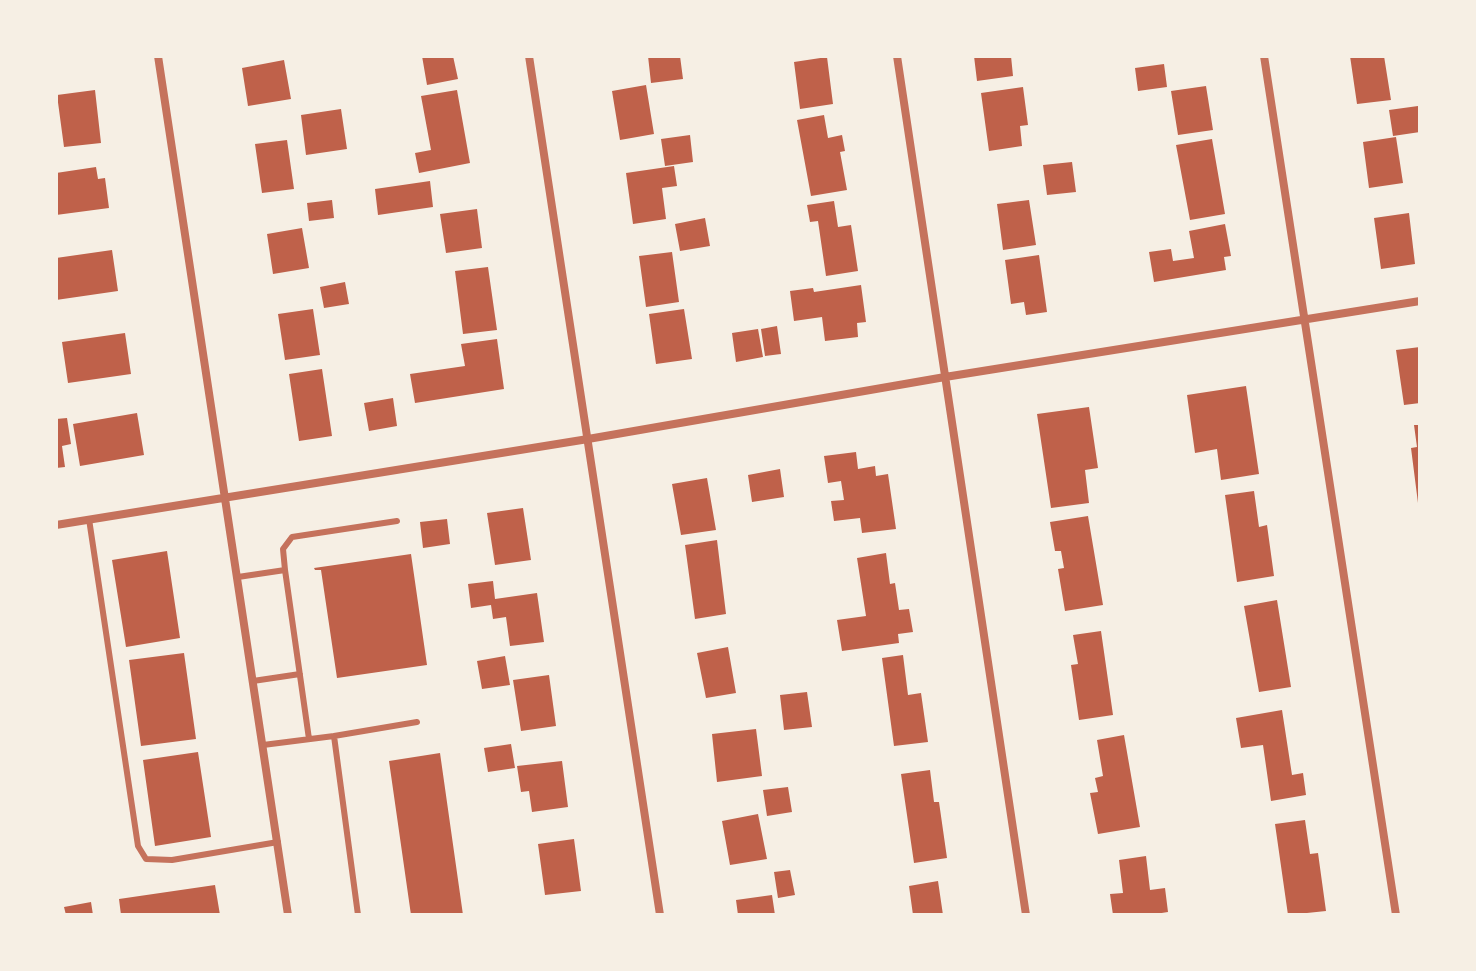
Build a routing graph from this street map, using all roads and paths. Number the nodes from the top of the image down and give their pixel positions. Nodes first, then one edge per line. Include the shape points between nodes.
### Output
1 (158, 56) edge
2 (529, 56) edge
3 (897, 56) edge
4 (1264, 56) edge
5 (1420, 301) edge
6 (1304, 320) junction
7 (945, 377) junction
8 (588, 439) junction
9 (226, 498) junction
10 (89, 519) junction
11 (397, 521) dead end
12 (56, 525) edge
13 (285, 570) junction
14 (238, 577) junction
15 (300, 674) junction
16 (253, 681) junction
17 (417, 722) dead end
18 (334, 736) junction
19 (309, 739) junction
20 (263, 745) junction
21 (278, 842) junction
22 (288, 915) edge
23 (358, 915) edge
24 (660, 915) edge
25 (1026, 915) edge
26 (1396, 915) edge

1 - 9 street
2 - 8 street
3 - 7 street
4 - 6 street
5 - 6 street
6 - 7 street
6 - 26 street
7 - 8 street
7 - 25 street
8 - 9 street
8 - 24 street
9 - 10 street
9 - 14 street
10 - 12 street
10 - 21 lane via 138,846 146,859 172,860
11 - 13 lane via 292,537 283,549
13 - 14 lane
13 - 15 lane
14 - 16 street
15 - 16 lane
15 - 19 lane
16 - 20 street
17 - 18 lane
18 - 19 lane
18 - 23 lane
19 - 20 lane
20 - 21 street
21 - 22 street

